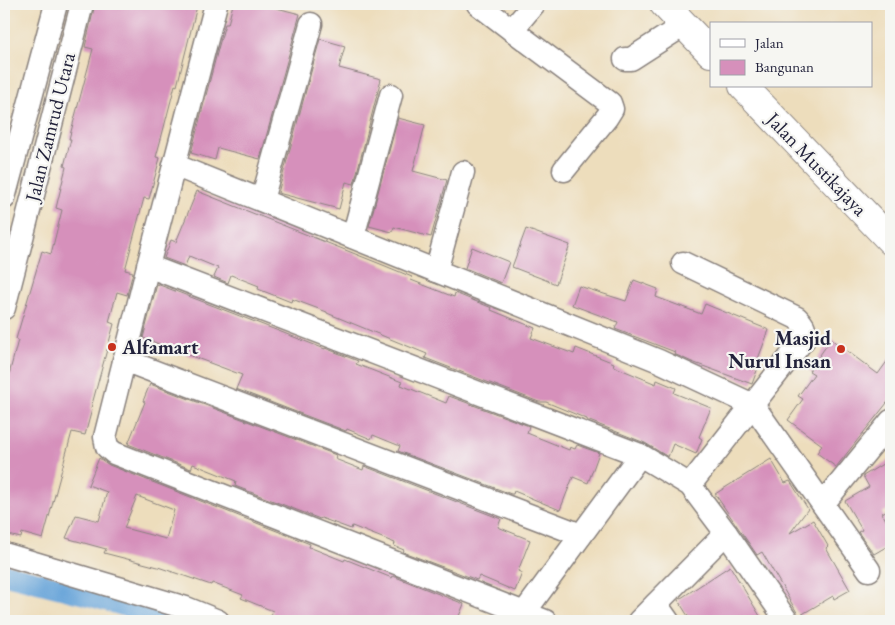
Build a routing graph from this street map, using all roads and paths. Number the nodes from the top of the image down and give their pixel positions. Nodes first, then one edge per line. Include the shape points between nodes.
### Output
1 (56, 4) edge
2 (82, 4) edge
3 (216, 4) edge
4 (478, 4) edge
5 (534, 4) edge
6 (664, 4) edge
7 (311, 24) dead end
8 (684, 25) junction
9 (512, 30) junction
10 (710, 52) edge
11 (625, 59) dead end
12 (745, 88) edge
13 (391, 95) dead end
14 (174, 165) junction
15 (564, 170) dead end
16 (462, 172) dead end
17 (4, 198) edge
18 (262, 200) junction
19 (353, 237) junction
20 (891, 241) edge
21 (683, 263) dead end
22 (148, 266) junction
23 (436, 271) junction
24 (4, 308) edge
25 (124, 360) junction
26 (753, 405) junction
27 (890, 426) edge
28 (640, 455) junction
29 (690, 486) junction
30 (823, 504) junction
31 (726, 533) junction
32 (581, 535) junction
33 (4, 554) edge
34 (870, 570) dead end
35 (662, 613) edge
36 (539, 619) edge
37 (218, 621) edge
38 (639, 621) edge
39 (787, 621) edge

1 - 17 street, Jalan Zamrud Utara
2 - 24 street, Jalan Zamrud Utara
3 - 14 street
4 - 9 street
5 - 9 street
6 - 8 main road
7 - 18 street
8 - 10 main road
8 - 11 street via 631,59
9 - 15 street via 610,103 612,109 607,117
12 - 20 main road, Jalan Mustikajaya
13 - 19 street
14 - 18 street
14 - 22 street
16 - 23 street
18 - 19 street
19 - 23 street
21 - 26 street via 797,318 804,325 804,339
22 - 25 street
22 - 28 street
23 - 26 street via 659,361
25 - 32 street
25 - 36 street via 105,437 107,447 114,453
26 - 29 street
26 - 30 street
27 - 30 street
28 - 29 street
28 - 32 street
29 - 31 street
30 - 34 street
31 - 35 street
31 - 39 street
32 - 36 street
33 - 37 street via 186,608
35 - 38 street

